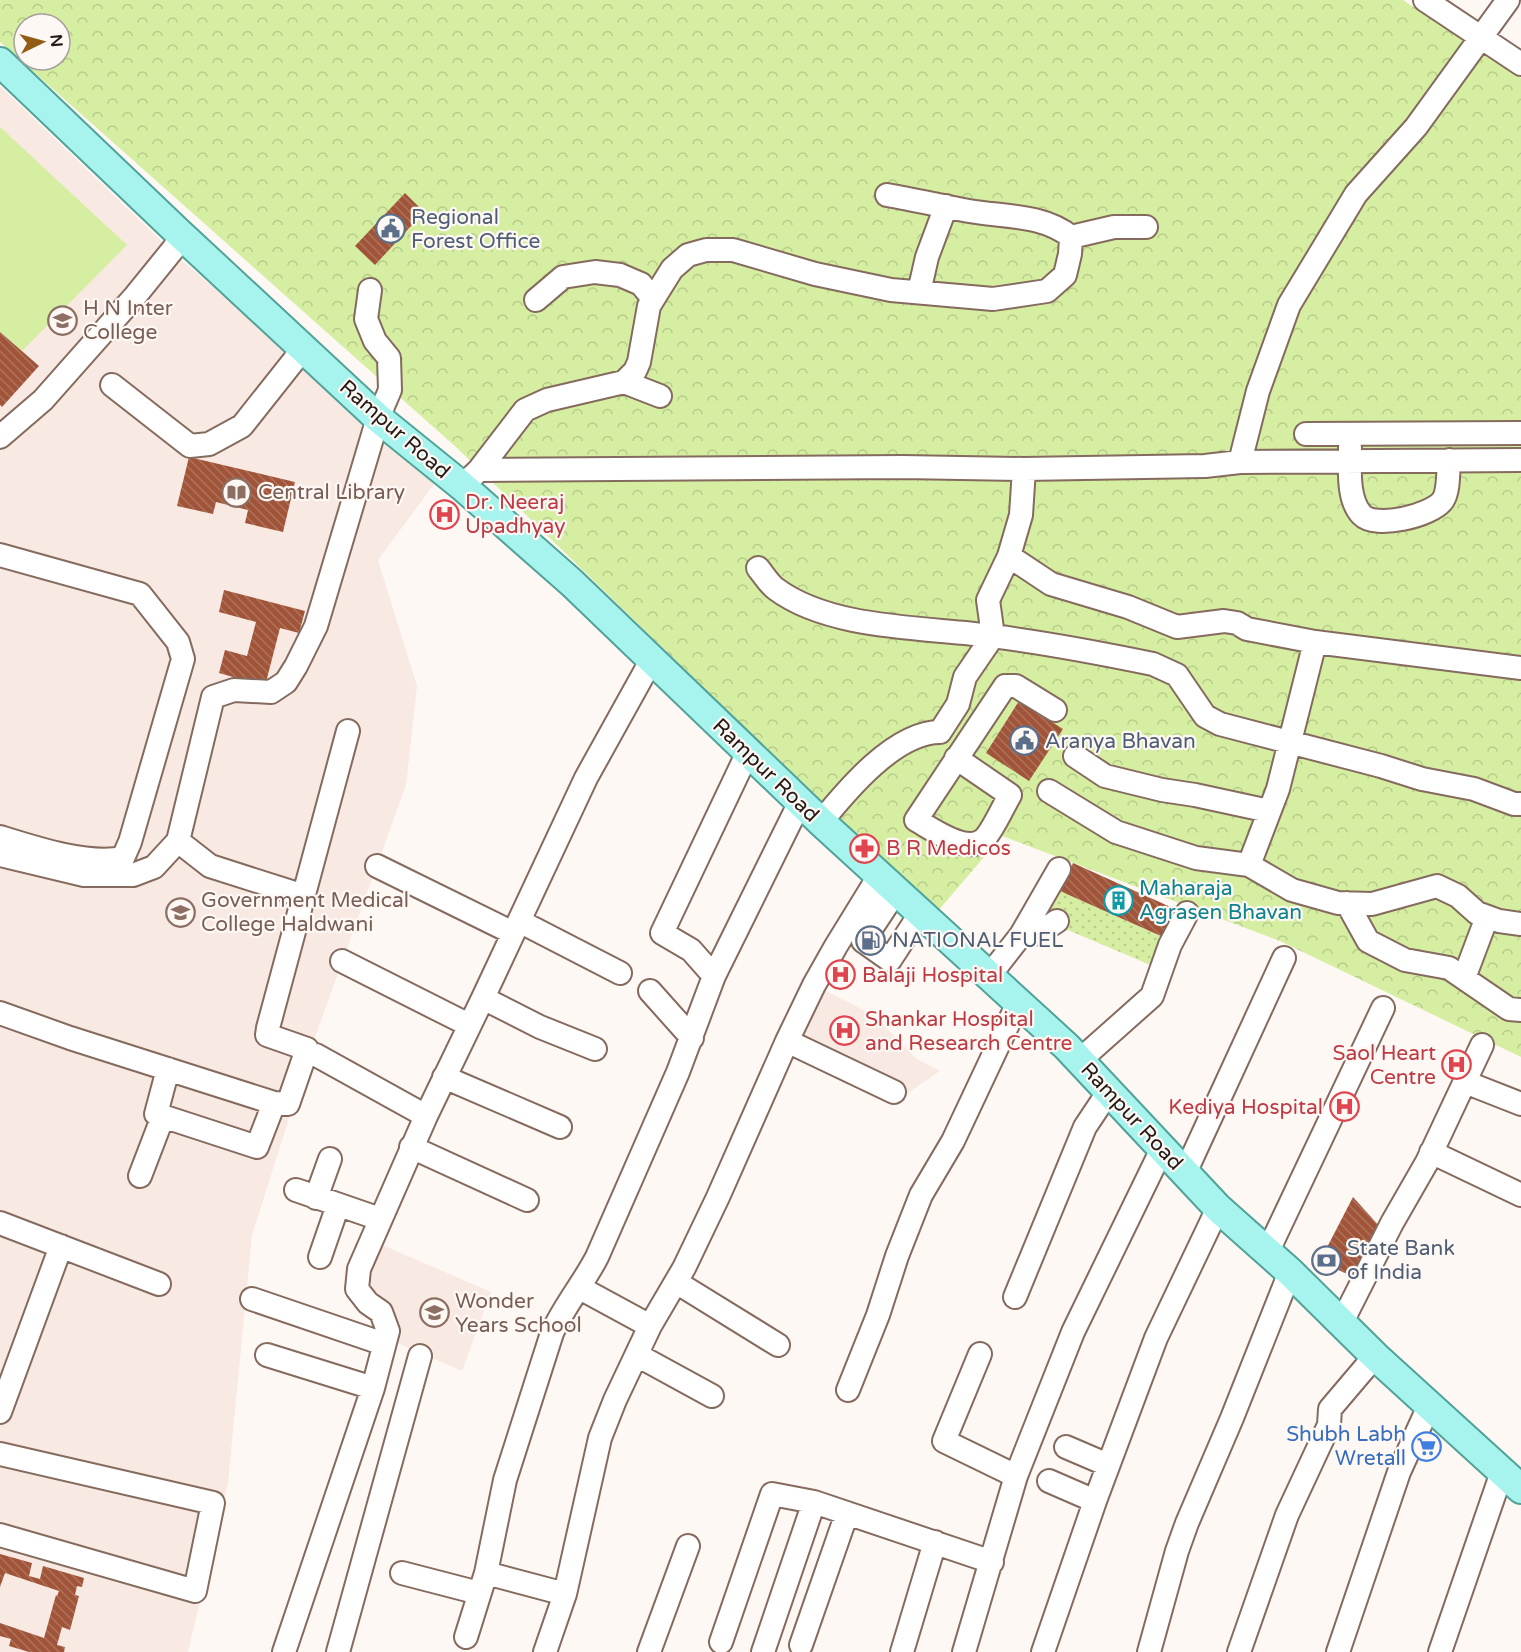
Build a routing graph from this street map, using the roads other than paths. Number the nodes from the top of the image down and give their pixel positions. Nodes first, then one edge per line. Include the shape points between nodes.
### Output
1 (1425, 0) edge
2 (1508, 0) edge
3 (1482, 38) junction
4 (0, 62) edge
5 (1521, 64) edge
6 (887, 195) dead end
7 (946, 207) junction
8 (1146, 227) dead end
9 (183, 237) junction
10 (1071, 237) junction
11 (370, 290) dead end
12 (919, 292) junction
13 (653, 299) junction
14 (536, 300) dead end
15 (303, 348) junction
16 (624, 382) junction
17 (112, 385) dead end
18 (660, 396) dead end
19 (378, 417) junction
20 (1521, 433) edge
21 (1306, 434) dead end
22 (1350, 434) junction
23 (1469, 434) junction
24 (0, 437) edge
25 (1449, 460) junction
26 (1474, 460) junction
27 (1521, 460) edge
28 (1240, 462) junction
29 (1350, 462) junction
30 (1024, 469) junction
31 (470, 478) junction
32 (0, 555) edge
33 (1009, 556) junction
34 (758, 568) dead end
35 (993, 636) junction
36 (1315, 642) junction
37 (652, 659) junction
38 (1519, 664) edge
39 (1054, 710) dead end
40 (348, 730) dead end
41 (940, 732) junction
42 (1290, 743) junction
43 (748, 752) junction
44 (1075, 756) dead end
45 (1049, 791) dead end
46 (800, 802) junction
47 (1521, 804) edge
48 (1269, 812) junction
49 (821, 822) junction
50 (0, 837) edge
51 (178, 841) junction
52 (0, 855) edge
53 (1249, 865) junction
54 (377, 866) dead end
55 (1059, 869) dead end
56 (887, 884) junction
57 (304, 896) junction
58 (1347, 903) junction
59 (1187, 913) dead end
60 (920, 914) junction
61 (1487, 917) junction
62 (1057, 921) dead end
63 (1521, 924) edge
64 (516, 927) junction
65 (1020, 935) junction
66 (1284, 958) dead end
67 (342, 961) dead end
68 (620, 973) dead end
69 (714, 976) junction
70 (988, 976) junction
71 (1464, 978) junction
72 (650, 991) dead end
73 (483, 998) junction
74 (1018, 1003) junction
75 (1383, 1008) dead end
76 (1521, 1010) edge
77 (0, 1013) edge
78 (469, 1025) junction
79 (692, 1038) junction
80 (787, 1041) junction
81 (1482, 1045) dead end
82 (595, 1049) dead end
83 (316, 1055) dead end
84 (1080, 1060) junction
85 (168, 1069) junction
86 (444, 1077) junction
87 (1465, 1082) junction
88 (1109, 1091) junction
89 (894, 1092) dead end
90 (273, 1102) junction
91 (1521, 1104) edge
92 (163, 1116) junction
93 (426, 1116) junction
94 (560, 1126) dead end
95 (411, 1147) junction
96 (1162, 1149) junction
97 (1431, 1152) junction
98 (330, 1159) dead end
99 (1185, 1173) junction
100 (140, 1176) dead end
101 (1521, 1195) edge
102 (526, 1200) dead end
103 (338, 1205) junction
104 (1218, 1208) junction
105 (380, 1219) junction
106 (0, 1223) edge
107 (61, 1246) junction
108 (1267, 1253) junction
109 (320, 1257) dead end
110 (1290, 1272) junction
111 (676, 1282) junction
112 (159, 1284) dead end
113 (580, 1287) junction
114 (1015, 1297) dead end
115 (252, 1299) dead end
116 (1341, 1324) junction
117 (650, 1326) junction
118 (384, 1344) junction
119 (778, 1345) dead end
120 (980, 1354) dead end
121 (267, 1355) dead end
122 (637, 1355) junction
123 (420, 1356) dead end
124 (1375, 1356) junction
125 (373, 1388) junction
126 (848, 1390) dead end
127 (712, 1396) dead end
128 (1429, 1406) junction
129 (0, 1412) edge
130 (1066, 1447) dead end
131 (0, 1454) edge
132 (1108, 1465) junction
133 (1016, 1476) junction
134 (1515, 1480) edge
135 (1049, 1481) dead end
136 (1095, 1501) junction
137 (814, 1502) junction
138 (847, 1513) junction
139 (0, 1535) edge
140 (935, 1542) junction
141 (688, 1546) dead end
142 (992, 1562) junction
143 (402, 1573) dead end
144 (483, 1583) junction
145 (564, 1594) junction
146 (466, 1637) dead end
147 (720, 1642) dead end
148 (801, 1645) dead end
149 (550, 1651) edge
150 (284, 1652) edge
151 (338, 1652) edge
152 (649, 1652) edge
153 (763, 1652) edge
154 (902, 1652) edge
155 (964, 1652) edge
156 (1043, 1652) edge
157 (1149, 1652) edge
158 (1239, 1652) edge
159 (1338, 1652) edge
160 (1440, 1652) edge

1 - 3 street
2 - 3 street
3 - 5 street
3 - 28 street via 1416,127 1356,194 1289,305 1258,391
4 - 9 main road, Rampur Road
6 - 7 street
7 - 10 street via 1030,219 1058,227
7 - 12 street
8 - 10 street via 1114,227
9 - 15 main road, Rampur Road
9 - 24 street via 43,400
10 - 12 street via 1065,275 1047,291 993,298
11 - 19 street via 366,319 375,341 389,358 390,390
12 - 13 street via 815,274 733,250 706,250 688,255 672,269
13 - 14 street via 641,284 620,275 595,272 563,278
13 - 16 street via 639,362
15 - 17 street via 242,426 209,444 190,446
15 - 19 main road, Rampur Road
16 - 18 street
16 - 31 street via 547,400 525,410
19 - 31 main road, Rampur Road
19 - 51 street via 316,626 286,682 271,692 234,690 213,697
20 - 23 street
21 - 22 street
22 - 23 street
22 - 29 street
23 - 26 street
25 - 26 street
25 - 29 street
25 - 29 street via 1445,498 1437,507 1419,516 1372,521 1362,515 1353,501
26 - 27 street
28 - 29 street
28 - 30 street
30 - 31 street via 891,467
30 - 33 street via 1021,515
31 - 37 main road, Rampur Road
32 - 50 street via 140,594 178,642 183,659 123,858 106,861 36,849
33 - 35 street via 988,600
33 - 36 street via 1051,584 1128,607 1177,627 1224,621
34 - 35 street via 775,589 811,608 889,626
35 - 41 street via 965,677 958,704
35 - 42 street via 1153,664 1177,675 1205,716 1220,724
36 - 38 street
36 - 42 street
37 - 43 main road, Rampur Road
37 - 64 street via 586,778
39 - 41 street via 1016,686 1005,686 959,754
40 - 57 street
41 - 49 street via 929,732 893,750
42 - 47 street
42 - 48 street
43 - 46 main road, Rampur Road
43 - 69 street via 662,933 691,950
44 - 48 street via 1105,776
45 - 53 street via 1116,832 1196,858
46 - 49 main road, Rampur Road
46 - 69 street
48 - 53 street
49 - 56 main road, Rampur Road
51 - 52 street via 154,867 133,875 84,875
51 - 57 street via 210,866
53 - 58 street via 1292,890
54 - 64 street
55 - 65 street
56 - 60 main road, Rampur Road
56 - 60 street via 863,940 890,960
56 - 80 street via 836,946
57 - 90 street via 267,1035 307,1049 288,1104
58 - 61 street via 1372,904 1437,886
58 - 71 street via 1368,941 1405,960 1449,968
59 - 84 street via 1170,945 1152,996
60 - 70 main road, Rampur Road
61 - 63 street
61 - 71 street
62 - 65 street via 1039,933
64 - 68 street
64 - 73 street
65 - 70 street
66 - 99 street
67 - 78 street
69 - 79 street
70 - 74 main road, Rampur Road
71 - 76 street via 1509,1009
72 - 79 street
73 - 78 street
73 - 82 street
74 - 84 main road, Rampur Road
74 - 126 street via 957,1134 921,1195
75 - 108 street
77 - 85 street
78 - 86 street
79 - 113 street via 597,1257
80 - 89 street
80 - 111 street
81 - 87 street
83 - 93 street
84 - 88 main road, Rampur Road
85 - 90 street
85 - 92 street via 156,1114
86 - 93 street
86 - 94 street
87 - 91 street
87 - 97 street
88 - 96 main road, Rampur Road
88 - 114 street via 1085,1127
90 - 92 street via 257,1147
92 - 100 street
93 - 95 street
95 - 102 street
95 - 105 street
96 - 99 main road, Rampur Road
96 - 133 street via 1073,1332
97 - 101 street
97 - 116 street
98 - 103 street via 306,1194
99 - 104 main road, Rampur Road
103 - 105 street
103 - 109 street
104 - 108 main road, Rampur Road
104 - 132 street via 1156,1338
105 - 118 street via 359,1269 357,1289 381,1312 388,1331
106 - 107 street
107 - 112 street
107 - 129 street
108 - 110 main road, Rampur Road
110 - 116 main road, Rampur Road
110 - 157 street via 1187,1523
111 - 117 street
111 - 119 street
113 - 117 street
113 - 144 street via 552,1333 505,1480
115 - 118 street
116 - 124 main road, Rampur Road
117 - 122 street
118 - 125 street
120 - 133 street via 944,1441
121 - 125 street
122 - 127 street
122 - 145 street via 600,1438
123 - 151 street
124 - 128 main road, Rampur Road
124 - 158 street via 1329,1409 1329,1425 1287,1515
125 - 150 street
128 - 134 main road, Rampur Road
128 - 159 street via 1399,1472
130 - 132 street
131 - 139 street via 213,1503 195,1591
132 - 136 street
133 - 142 street
134 - 160 street
135 - 136 street
136 - 156 street
137 - 138 street
137 - 147 street via 772,1494
137 - 153 street
138 - 140 street
138 - 148 street
140 - 142 street
140 - 154 street
141 - 152 street
142 - 155 street
143 - 144 street
144 - 145 street
144 - 146 street
145 - 149 street

